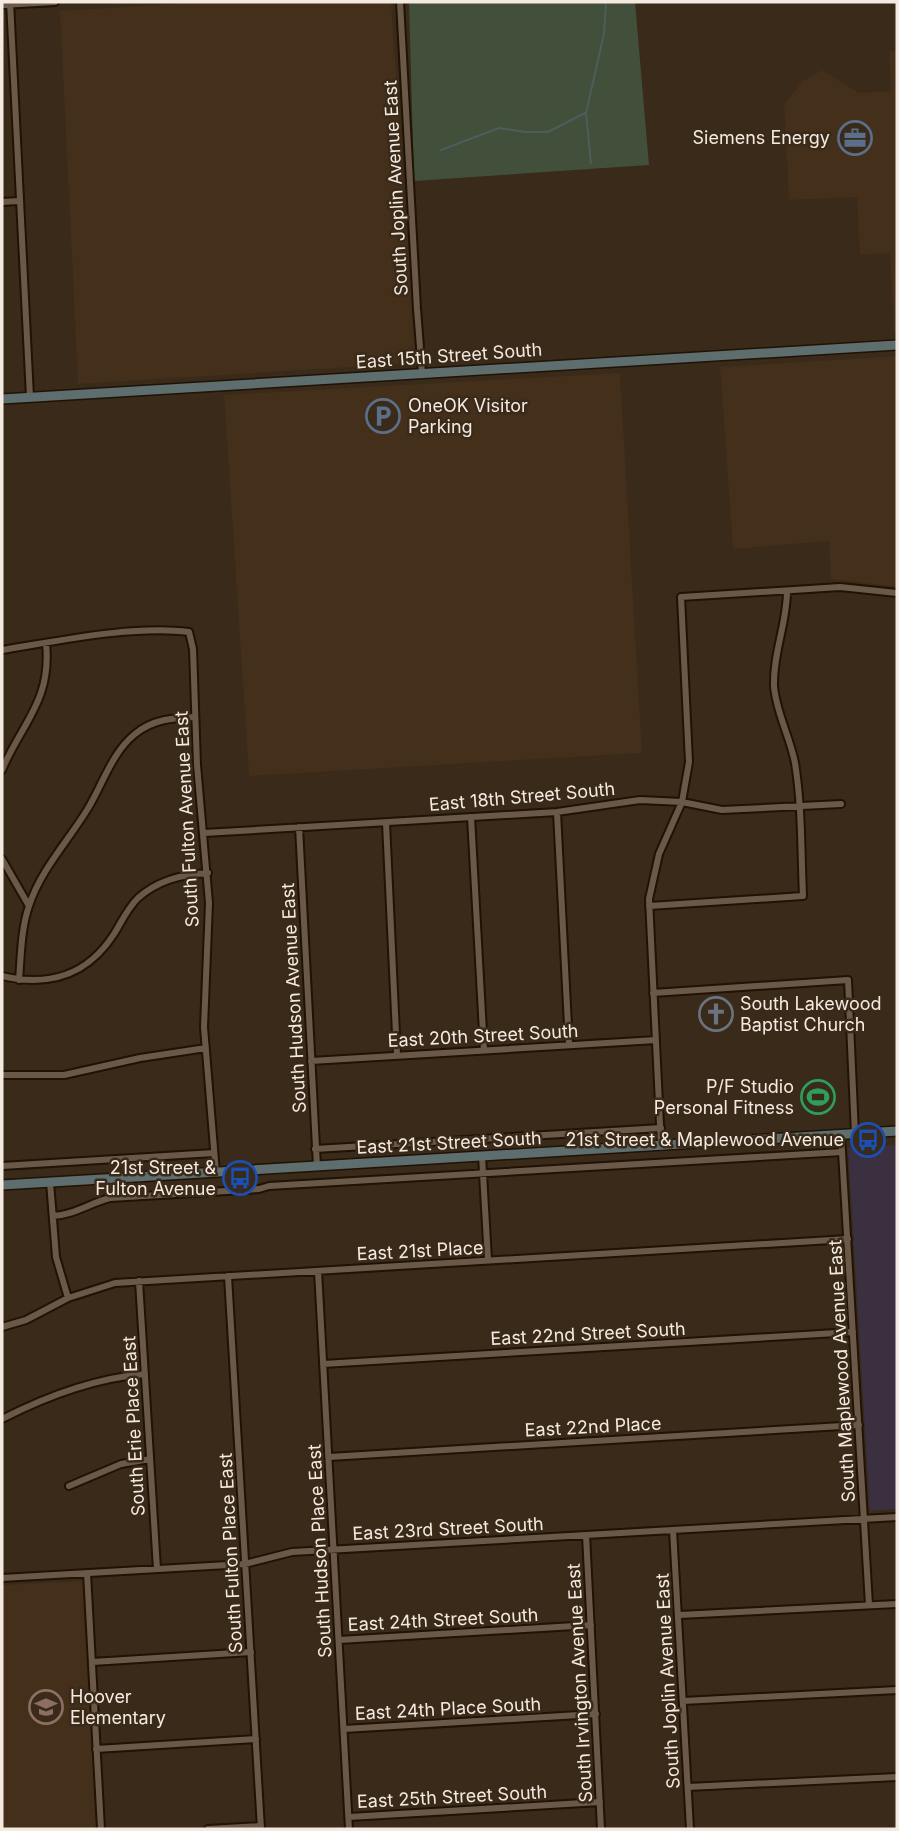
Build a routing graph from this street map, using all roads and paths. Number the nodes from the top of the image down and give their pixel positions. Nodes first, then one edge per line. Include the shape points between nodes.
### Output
1 (55, 2) edge
2 (400, 2) edge
3 (7, 4) edge
4 (19, 201) junction
5 (2, 202) edge
6 (897, 345) edge
7 (422, 373) junction
8 (30, 397) junction
9 (2, 399) edge
10 (787, 591) junction
11 (897, 593) edge
12 (46, 643) junction
13 (2, 650) edge
14 (195, 717) junction
15 (2, 770) edge
16 (682, 802) junction
17 (841, 804) dead end
18 (798, 806) junction
19 (557, 812) junction
20 (471, 817) junction
21 (386, 823) junction
22 (299, 827) junction
23 (204, 833) junction
24 (2, 859) edge
25 (208, 873) junction
26 (29, 906) junction
27 (649, 906) junction
28 (2, 976) edge
29 (19, 980) junction
30 (653, 993) junction
31 (656, 1040) junction
32 (569, 1045) junction
33 (206, 1048) junction
34 (484, 1050) junction
35 (397, 1055) junction
36 (311, 1060) junction
37 (2, 1075) edge
38 (660, 1128) junction
39 (897, 1131) edge
40 (855, 1134) junction
41 (841, 1135) junction
42 (662, 1145) junction
43 (316, 1149) junction
44 (842, 1152) junction
45 (215, 1153) junction
46 (482, 1156) junction
47 (2, 1166) edge
48 (317, 1166) junction
49 (216, 1173) junction
50 (483, 1173) junction
51 (50, 1182) junction
52 (2, 1185) edge
53 (53, 1216) junction
54 (848, 1239) junction
55 (488, 1261) junction
56 (318, 1270) junction
57 (228, 1276) junction
58 (139, 1281) junction
59 (68, 1298) junction
60 (2, 1327) edge
61 (853, 1332) junction
62 (323, 1364) junction
63 (145, 1374) junction
64 (2, 1419) edge
65 (859, 1425) junction
66 (329, 1457) junction
67 (150, 1459) junction
68 (69, 1486) dead end
69 (897, 1517) edge
70 (864, 1518) junction
71 (673, 1530) junction
72 (586, 1535) junction
73 (334, 1550) junction
74 (245, 1564) junction
75 (157, 1569) junction
76 (87, 1573) junction
77 (2, 1578) edge
78 (897, 1604) edge
79 (869, 1605) junction
80 (678, 1615) junction
81 (591, 1625) junction
82 (339, 1640) junction
83 (251, 1652) junction
84 (92, 1662) junction
85 (897, 1690) edge
86 (683, 1701) junction
87 (596, 1714) junction
88 (344, 1729) junction
89 (256, 1739) junction
90 (96, 1749) junction
91 (897, 1777) edge
92 (688, 1787) junction
93 (600, 1802) junction
94 (349, 1817) junction
95 (261, 1828) edge
96 (101, 1829) edge
97 (208, 1829) edge
98 (349, 1829) edge
99 (601, 1829) edge
100 (690, 1829) edge

1 - 3 street
2 - 7 street, South Joplin Avenue East
3 - 4 street
4 - 5 street
4 - 8 street
6 - 7 main road, East 15th Street South
7 - 8 main road, East 15th Street South
8 - 9 main road, East 15th Street South
10 - 11 street via 840,587
10 - 16 street via 681,597 689,747
10 - 18 street via 774,682 795,764
12 - 13 street
12 - 14 street, South Fulton Avenue East via 188,632 193,649
12 - 15 street via 40,697
14 - 23 street, South Fulton Avenue East
14 - 26 street via 164,719 134,734
16 - 18 street, East 18th Street South via 722,810
16 - 19 street, East 18th Street South via 640,800
16 - 27 street via 659,854
17 - 18 street, East 18th Street South
18 - 27 street via 803,896
19 - 20 street, East 18th Street South
19 - 32 street
20 - 21 street, East 18th Street South
20 - 34 street
21 - 22 street, East 18th Street South
21 - 35 street
22 - 23 street, East 18th Street South
22 - 36 street, South Hudson Avenue East
23 - 25 street, South Fulton Avenue East
24 - 26 street
25 - 29 street via 173,878 145,892 105,946 79,969 46,980
25 - 33 street, South Fulton Avenue East
26 - 29 street
27 - 30 street
28 - 29 street
30 - 31 street
30 - 40 street via 848,980
31 - 32 street, East 20th Street South
31 - 38 street
32 - 34 street, East 20th Street South
33 - 37 street via 64,1075
33 - 45 street, South Fulton Avenue East
34 - 35 street, East 20th Street South
35 - 36 street, East 20th Street South
36 - 43 street, South Hudson Avenue East
38 - 42 street
38 - 43 street, East 21st Street South
39 - 40 main road, East 21st Street South
40 - 41 main road, East 21st Street South
41 - 42 main road, East 21st Street South
41 - 44 street, South Maplewood Avenue East
42 - 46 main road, East 21st Street South
43 - 48 street, South Hudson Avenue East
44 - 50 street, East 21st Street South
44 - 54 street, South Maplewood Avenue East
45 - 47 street
45 - 49 street, South Fulton Avenue East
46 - 48 main road, East 21st Street South
46 - 50 street
48 - 49 main road, East 21st Street South
49 - 51 main road, East 21st Street South
50 - 53 street, East 21st Street South via 110,1198 67,1216
50 - 55 street
51 - 52 main road, East 21st Street South
51 - 53 street
53 - 59 street via 56,1257
54 - 55 street, East 21st Place
54 - 61 street, South Maplewood Avenue East
55 - 56 street, East 21st Place
56 - 57 street, East 21st Place
56 - 62 street, South Hudson Place East
57 - 58 street, East 21st Place
57 - 74 street, South Fulton Place East
58 - 59 street, East 21st Place
58 - 63 street, South Erie Place East
59 - 60 street, East 21st Place
61 - 62 street, East 22nd Street South
61 - 65 street, South Maplewood Avenue East
62 - 66 street, South Hudson Place East
63 - 64 street via 80,1386
63 - 67 street, South Erie Place East
65 - 66 street, East 22nd Place
65 - 70 street, South Maplewood Avenue East
66 - 73 street, South Hudson Place East
67 - 68 street via 121,1464
67 - 75 street, South Erie Place East
69 - 70 street, East 23rd Street South
70 - 71 street, East 23rd Street South
70 - 79 street, South Maplewood Avenue East
71 - 72 street, East 23rd Street South
71 - 80 street, South Joplin Avenue East
72 - 73 street, East 23rd Street South
72 - 81 street, South Irvington Avenue East
73 - 74 street, East 23rd Street South via 279,1554
73 - 82 street, South Hudson Place East
74 - 75 street, East 23rd Street South
74 - 83 street, South Fulton Place East
75 - 76 street, East 23rd Street South
76 - 77 street, East 23rd Street South
76 - 84 street
78 - 79 street
79 - 80 street
80 - 86 street, South Joplin Avenue East
81 - 82 street, East 24th Street South
81 - 87 street, South Irvington Avenue East
82 - 88 street, South Hudson Place East
83 - 84 street
83 - 89 street, South Fulton Place East
84 - 90 street
85 - 86 street
86 - 92 street, South Joplin Avenue East
87 - 88 street, East 24th Place South
87 - 93 street, South Irvington Avenue East
88 - 94 street, South Hudson Place East
89 - 90 street
89 - 95 street, South Fulton Place East
90 - 96 street
91 - 92 street
92 - 100 street, South Joplin Avenue East
93 - 94 street, East 25th Street South
93 - 99 street, South Irvington Avenue East
94 - 98 street, South Hudson Place East
95 - 97 street

